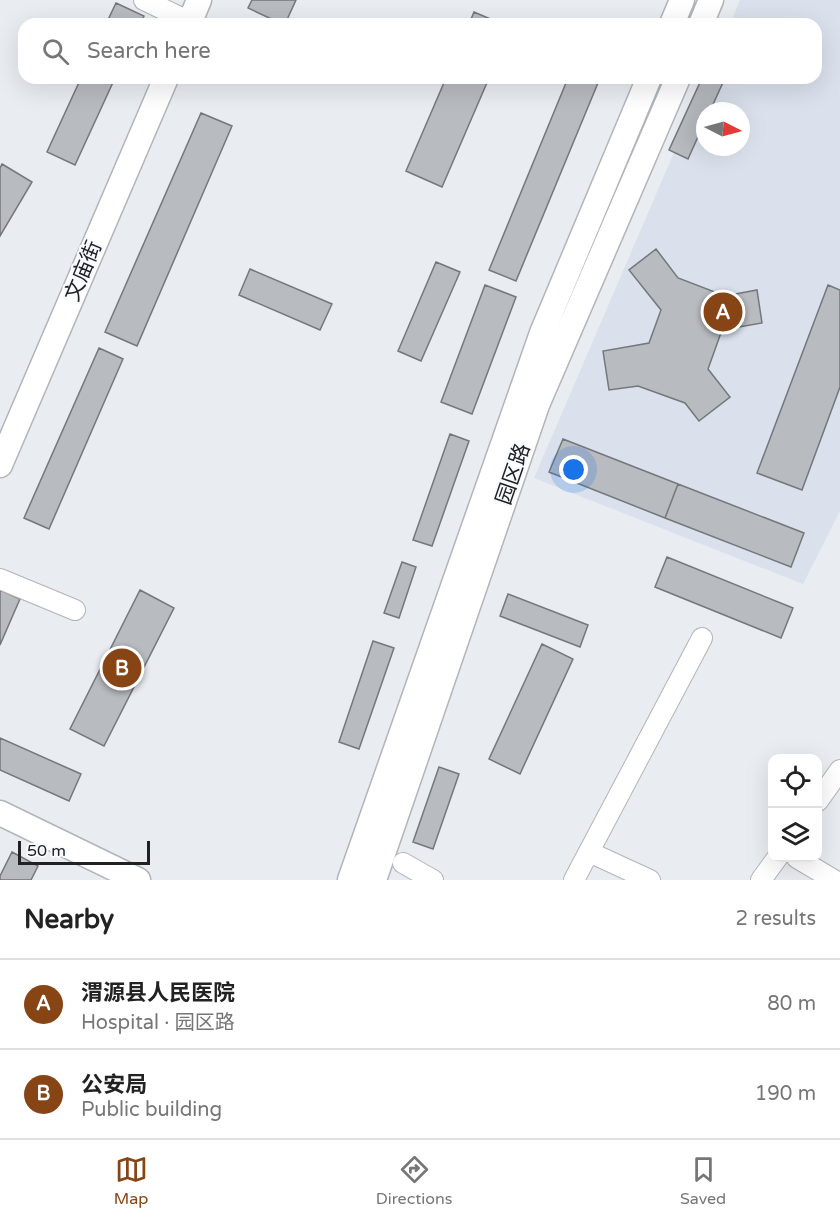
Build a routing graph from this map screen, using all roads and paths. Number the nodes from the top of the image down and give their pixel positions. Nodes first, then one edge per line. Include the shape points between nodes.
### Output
1 (144, 0) edge
2 (199, 0) edge
3 (682, 0) edge
4 (711, 0) edge
5 (179, 18) edge
6 (191, 18) edge
7 (674, 18) edge
8 (704, 18) edge
9 (163, 84) edge
10 (646, 84) edge
11 (675, 84) edge
12 (0, 465) edge
13 (0, 579) edge
14 (75, 610) dead end
15 (702, 639) dead end
16 (840, 770) edge
17 (822, 795) edge
18 (0, 813) edge
19 (589, 852) junction
20 (774, 862) edge
21 (804, 862) edge
22 (403, 863) dead end
23 (138, 880) edge
24 (350, 880) edge
25 (374, 880) edge
26 (433, 880) edge
27 (574, 880) edge
28 (650, 880) edge
29 (761, 880) edge
30 (834, 880) edge

1 - 5 street
2 - 6 main road
3 - 7 main road
4 - 8 main road
9 - 12 main road, 文庙街
10 - 24 main road, 园区路 via 542,333
11 - 25 main road, 园区路 via 537,405
13 - 14 street
15 - 19 street
16 - 17 street
18 - 23 main road
19 - 27 street
19 - 28 street
20 - 29 street
21 - 30 street
22 - 26 street

